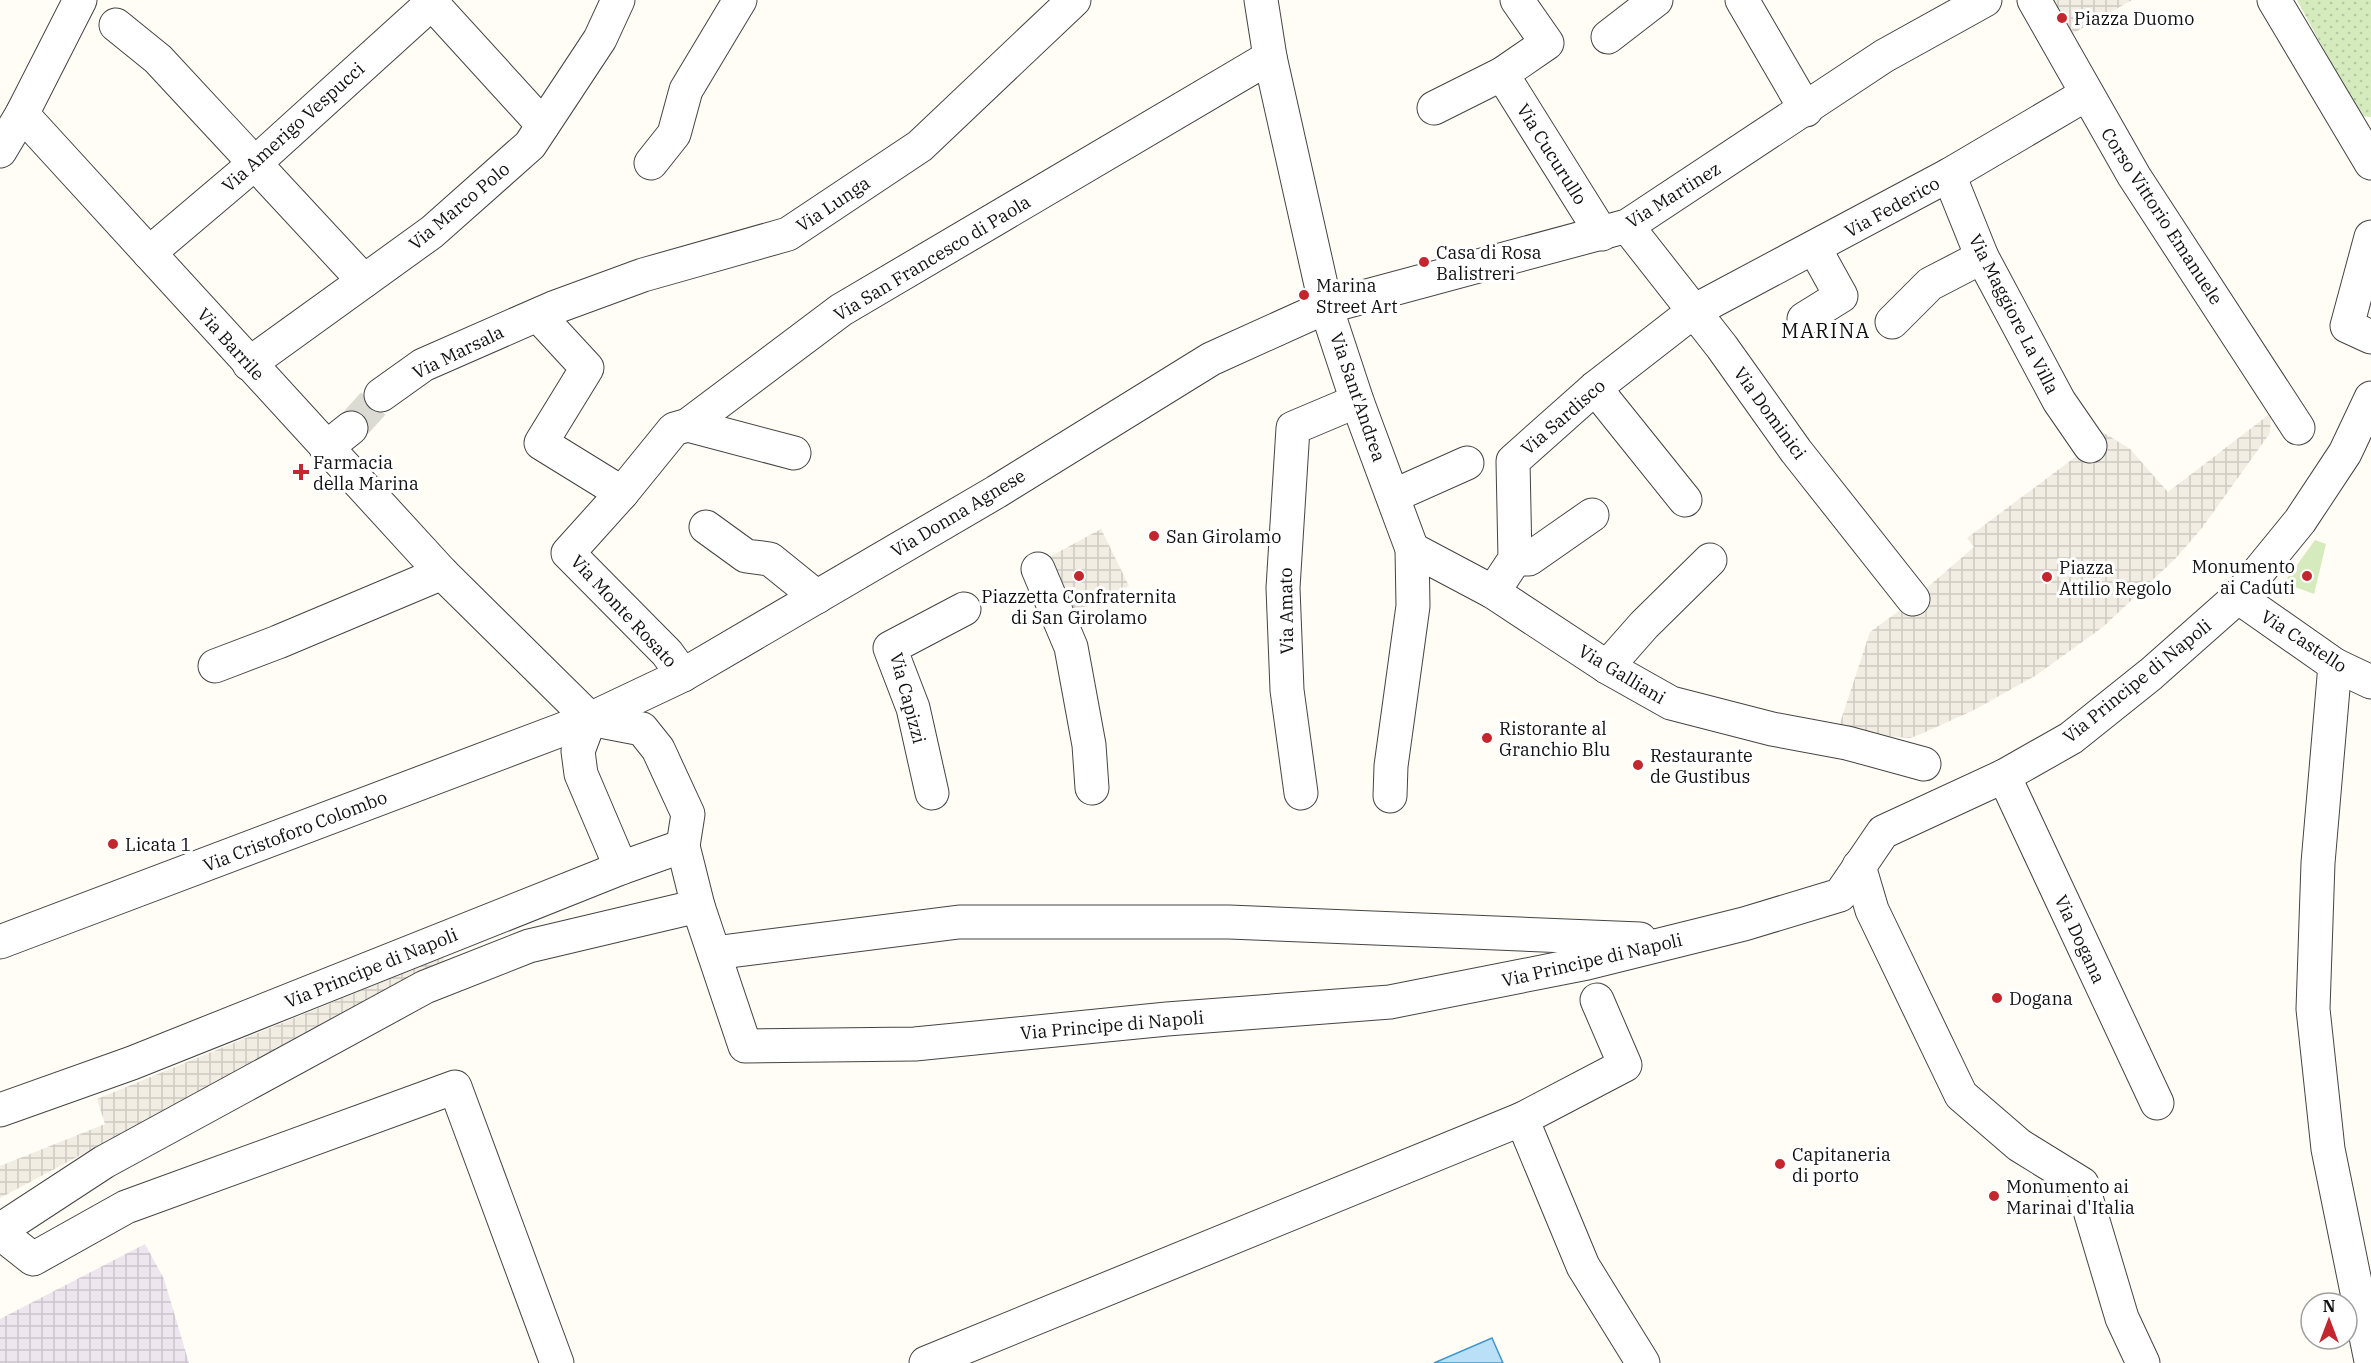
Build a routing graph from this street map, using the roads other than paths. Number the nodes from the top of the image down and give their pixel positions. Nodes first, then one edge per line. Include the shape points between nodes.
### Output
1 (80, 0) edge
2 (618, 0) edge
3 (740, 0) edge
4 (1074, 0) edge
5 (1261, 0) edge
6 (1517, 0) edge
7 (1656, 0) edge
8 (1742, 0) edge
9 (1985, 0) edge
10 (2034, 0) edge
11 (2274, 0) edge
12 (432, 1) edge
13 (116, 25) dead end
14 (1608, 37) dead end
15 (1270, 57) junction
16 (1502, 74) junction
17 (2085, 95) junction
18 (1434, 108) dead end
19 (1806, 110) junction
20 (22, 114) junction
21 (543, 125) junction
22 (0, 151) edge
23 (651, 163) dead end
24 (2371, 163) edge
25 (254, 164) junction
26 (1949, 175) junction
27 (1614, 230) junction
28 (2371, 237) edge
29 (1815, 249) junction
30 (149, 253) junction
31 (1982, 257) junction
32 (364, 281) junction
33 (1326, 307) junction
34 (1694, 311) junction
35 (538, 315) junction
36 (1804, 319) dead end
37 (1892, 322) dead end
38 (2359, 332) edge
39 (249, 364) junction
40 (1595, 388) junction
41 (381, 395) tunnel mouth
42 (2371, 398) edge
43 (1357, 400) junction
44 (688, 425) junction
45 (2298, 428) dead end
46 (2090, 446) dead end
47 (794, 453) dead end
48 (1467, 463) dead end
49 (622, 493) junction
50 (1393, 496) junction
51 (1685, 500) dead end
52 (1592, 515) dead end
53 (706, 527) dead end
54 (1412, 549) junction
55 (1515, 559) junction
56 (1710, 560) dead end
57 (1038, 569) dead end
58 (442, 573) junction
59 (1493, 592) junction
60 (817, 597) junction
61 (2238, 597) junction
62 (1913, 599) dead end
63 (964, 609) dead end
64 (2335, 665) junction
65 (215, 666) dead end
66 (1607, 667) junction
67 (683, 675) junction
68 (2371, 682) edge
69 (590, 719) junction
70 (1924, 764) dead end
71 (2004, 776) junction
72 (1092, 788) dead end
73 (932, 793) dead end
74 (1301, 794) dead end
75 (1390, 796) dead end
76 (683, 846) junction
77 (1859, 866) junction
78 (621, 868) junction
79 (698, 906) junction
80 (1679, 941) junction
81 (0, 942) edge
82 (714, 953) junction
83 (1597, 1000) dead end
84 (2157, 1103) dead end
85 (0, 1110) edge
86 (1522, 1119) junction
87 (0, 1232) edge
88 (2371, 1361) edge
89 (557, 1363) edge
90 (926, 1363) edge
91 (1643, 1363) edge
92 (2143, 1363) edge

1 - 20 street
2 - 21 street, Via Marco Polo via 600,39
3 - 23 street via 686,90 674,134
4 - 35 street, Via Lunga via 920,146 788,234 643,276
5 - 15 street, Via Sant'Andrea
6 - 16 street via 1547,43
7 - 14 street
8 - 19 street
9 - 19 street, Via Martinez via 1884,56
10 - 17 street, Corso Vittorio Emanuele
11 - 24 street
12 - 21 street
12 - 25 street, Via Amerigo Vespucci
13 - 25 street via 158,59
15 - 33 street, Via Sant'Andrea
15 - 44 street, Via San Francesco di Paola via 841,310
16 - 18 street
16 - 27 street, Via Cucurullo
17 - 26 street, Via Federico
17 - 45 street, Corso Vittorio Emanuele
19 - 27 street, Via Martinez
20 - 22 street
20 - 30 street, Via Barrile
21 - 32 street, Via Marco Polo via 530,145 432,232
25 - 30 street, Via Amerigo Vespucci
25 - 32 street
26 - 29 street, Via Federico
26 - 31 street, Via Maggiore La Villa
27 - 33 street, Via Martinez
27 - 34 street, Via Dominici
28 - 38 street
29 - 34 street, Via Federico
29 - 36 street via 1841,296
30 - 39 street, Via Barrile
31 - 37 street via 1930,284
31 - 46 street, Via Maggiore La Villa via 2059,401
32 - 39 street, Via Marco Polo
33 - 43 street, Via Sant'Andrea
33 - 60 street, Via Donna Agnese via 1211,359
34 - 40 street, Via Sardisco
34 - 62 street, Via Dominici via 1796,451
35 - 41 street, Via Marsala via 423,365
35 - 49 street via 587,368 541,443
39 - 58 street, Via Barrile via 339,438
40 - 51 street
40 - 55 street, Via Sardisco via 1513,461
42 - 61 street, Via Principe di Napoli via 2344,453 2306,512
43 - 50 street, Via Sant'Andrea
43 - 74 street, Via Amato via 1293,428 1283,588 1287,690
44 - 47 street
44 - 49 street, Via San Francesco di Paola via 674,429
48 - 50 street
49 - 67 street, Via Monte Rosato via 568,553 667,652
50 - 54 street, Via Sant'Andrea
52 - 55 street via 1530,559
53 - 60 street via 746,556 770,559
54 - 59 street, Via Galliani
54 - 75 street, Via Sant'Andrea via 1413,606
55 - 59 street
56 - 66 street
57 - 72 street via 1071,647 1089,745
58 - 65 street
58 - 69 street, Via Barrile
59 - 66 street, Via Galliani
60 - 67 street, Via Donna Agnese
61 - 64 street, Via Castello
61 - 71 street, Via Principe di Napoli via 2071,738
63 - 73 street, Via Capizzi via 890,648 913,708
64 - 68 street, Via Castello
64 - 88 street via 2318,863 2313,1009 2328,1149
66 - 70 street, Via Galliani via 1671,703
67 - 69 street, Via Donna Agnese
69 - 76 street via 642,729 658,749 688,814
69 - 78 street via 578,751 581,774
69 - 81 street, Via Cristoforo Colombo
71 - 77 street, Via Principe di Napoli via 1883,832
71 - 84 street, Via Dogana
76 - 78 street, Via Principe di Napoli
76 - 79 street, Via Principe di Napoli
77 - 80 street, Via Principe di Napoli via 1840,895
77 - 92 street via 1872,910 1961,1095 2019,1145 2082,1184 2122,1318
78 - 85 street, Via Principe di Napoli via 132,1063
79 - 82 street, Via Principe di Napoli
79 - 87 street, Via Principe di Napoli via 529,946 425,987 104,1162
80 - 82 street via 1229,922 959,922
80 - 82 street, Via Principe di Napoli via 1390,1002 915,1044 745,1046
83 - 86 street via 1624,1065
86 - 90 street
86 - 91 street via 1583,1266
87 - 89 street via 33,1259 126,1207 455,1087

